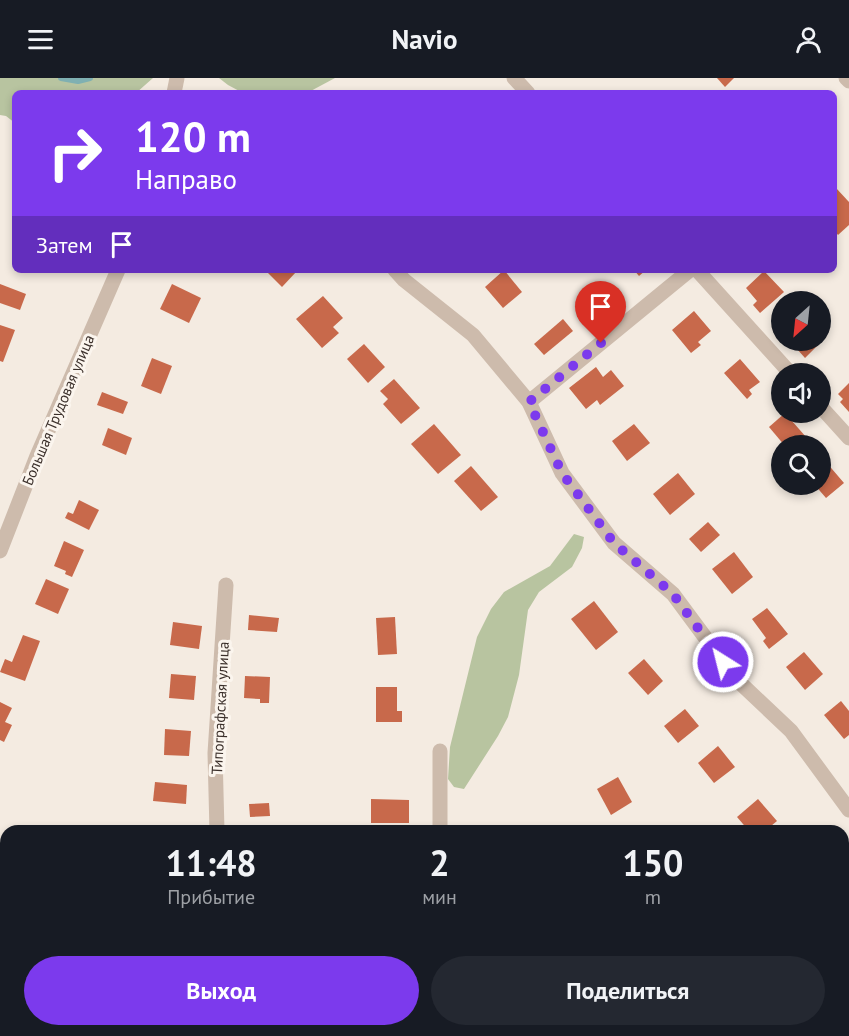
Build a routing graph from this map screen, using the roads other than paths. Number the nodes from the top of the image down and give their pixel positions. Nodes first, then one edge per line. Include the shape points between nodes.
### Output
1 (514, 78) edge
2 (525, 90) edge
3 (117, 273) edge
4 (398, 273) edge
5 (686, 273) edge
6 (700, 273) edge
7 (781, 363) edge
8 (529, 402) junction
9 (831, 418) edge
10 (849, 438) edge
11 (0, 551) edge
12 (226, 585) dead end
13 (440, 751) dead end
14 (849, 810) edge
15 (217, 825) edge
16 (440, 825) edge

1 - 2 street
3 - 11 street, Большая Трудовая улица
4 - 8 street via 473,335
5 - 8 street
6 - 7 street
8 - 14 street via 562,473 614,543 673,594 735,679 791,731
9 - 10 street
12 - 15 street, Типографская улица via 215,753
13 - 16 street

